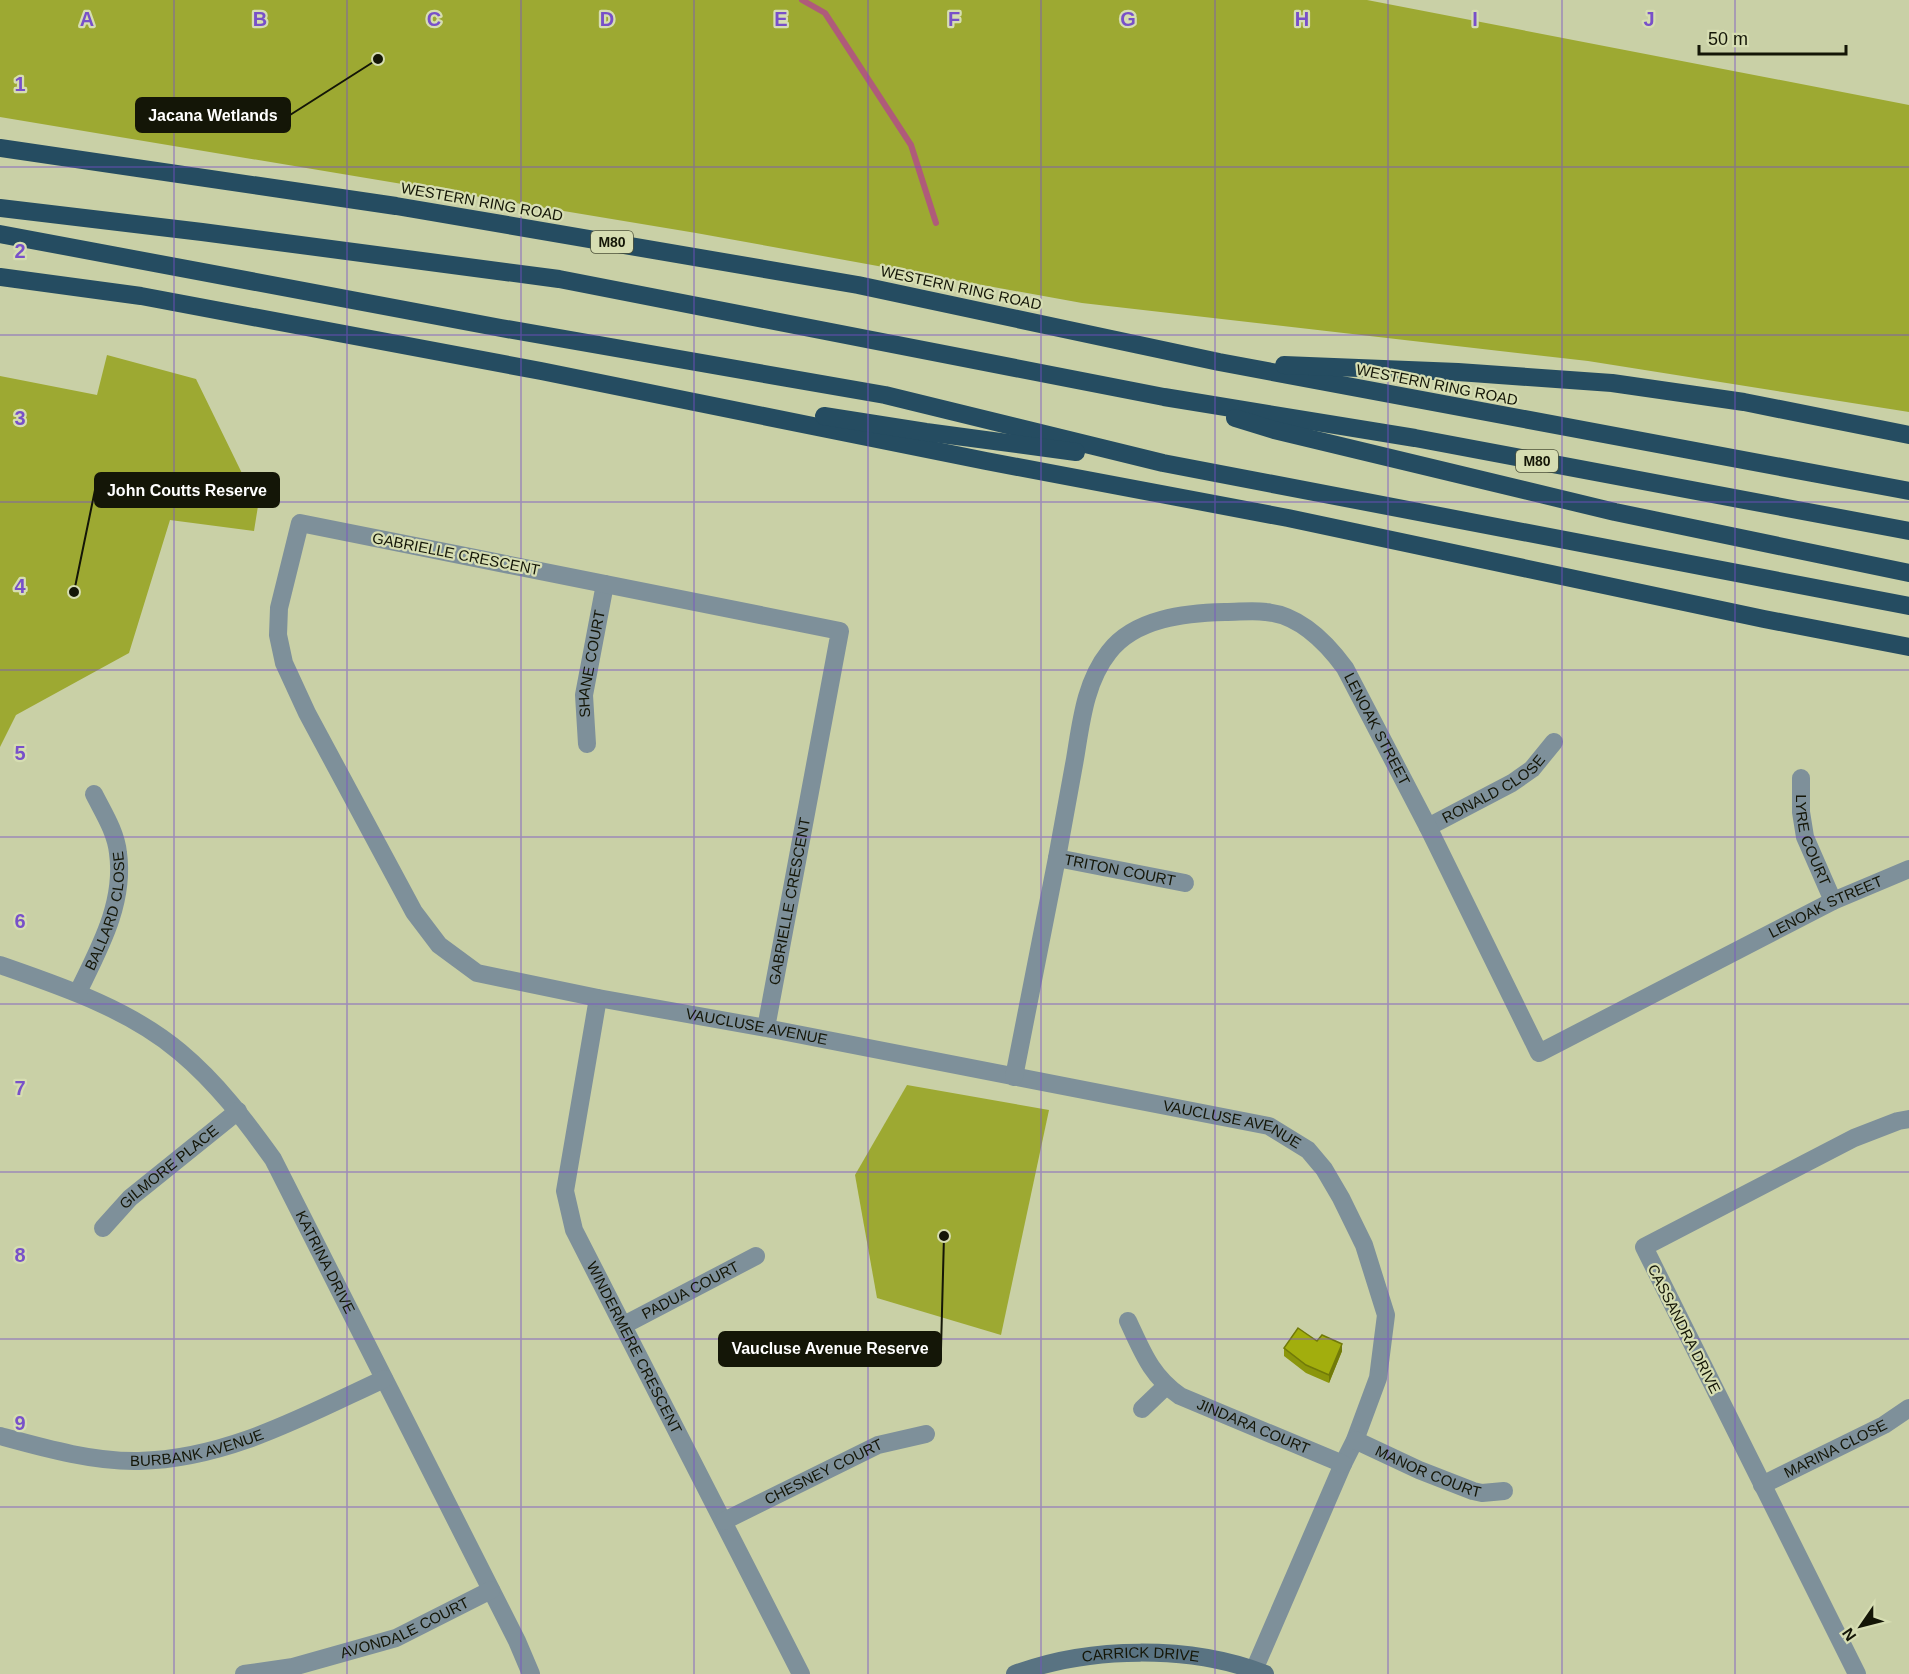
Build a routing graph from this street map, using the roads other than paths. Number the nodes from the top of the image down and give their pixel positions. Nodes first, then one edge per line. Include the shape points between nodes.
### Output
1 (0, 148) edge
2 (0, 208) edge
3 (0, 234) edge
4 (0, 277) edge
5 (1219, 362) junction
6 (541, 371) junction
7 (1164, 397) junction
8 (1909, 435) edge
9 (1163, 463) junction
10 (1909, 491) edge
11 (1909, 531) edge
12 (1909, 573) edge
13 (605, 584) junction
14 (1909, 606) edge
15 (1909, 647) edge
16 (1554, 742) dead end
17 (587, 744) dead end
18 (1801, 778) dead end
19 (94, 794) dead end
20 (1428, 827) junction
21 (1057, 858) junction
22 (1909, 869) edge
23 (1185, 883) dead end
24 (1833, 902) junction
25 (0, 965) edge
26 (78, 992) junction
27 (598, 998) junction
28 (766, 1028) junction
29 (1014, 1077) junction
30 (238, 1111) junction
31 (1909, 1119) edge
32 (103, 1228) dead end
33 (756, 1257) dead end
34 (1128, 1321) dead end
35 (624, 1325) junction
36 (384, 1379) junction
37 (1166, 1386) junction
38 (1909, 1408) edge
39 (1142, 1409) dead end
40 (926, 1434) dead end
41 (0, 1436) edge
42 (1356, 1440) junction
43 (1343, 1464) junction
44 (1762, 1485) junction
45 (1504, 1491) dead end
46 (724, 1521) junction
47 (491, 1590) junction
48 (1259, 1672) edge
49 (244, 1674) edge
50 (531, 1674) edge
51 (801, 1674) edge
52 (1015, 1674) edge
53 (1857, 1674) edge

1 - 5 highway, WESTERN RING ROAD / M80 via 396,206 858,285
2 - 7 highway, M80 via 559,279
3 - 9 highway via 885,395
4 - 6 highway via 141,296
5 - 8 highway via 1612,383 1744,402
5 - 10 highway, WESTERN RING ROAD / M80
6 - 9 highway via 926,432
6 - 15 highway via 1288,518
7 - 11 highway, M80 via 1415,438
7 - 12 highway via 1274,430 1615,512
9 - 14 highway
13 - 17 street, SHANE COURT via 584,695
13 - 27 street, GABRIELLE CRESCENT via 300,523 279,608 278,635 284,663 307,713 414,912 439,945 477,973
13 - 28 street, GABRIELLE CRESCENT via 840,632
16 - 20 street, RONALD CLOSE via 1532,769 1512,783
18 - 24 street, LYRE COURT via 1804,837
19 - 26 street, BALLARD CLOSE via 118,853 117,897 103,943
20 - 21 street, LENOAK STREET via 1345,668 1312,631 1284,615 1266,612 1202,613 1172,617 1133,631 1109,651 1092,680 1082,716
20 - 24 street, LENOAK STREET via 1539,1053
21 - 23 street, TRITON COURT
21 - 29 street, LENOAK STREET
22 - 24 street, LENOAK STREET
25 - 26 street, KATRINA DRIVE
26 - 30 street, KATRINA DRIVE via 136,1022 179,1051
27 - 28 street, VAUCLUSE AVENUE
27 - 35 street, WINDERMERE CRESCENT via 565,1191 574,1230
28 - 29 street, VAUCLUSE AVENUE
29 - 42 street, VAUCLUSE AVENUE via 1269,1126 1308,1149 1341,1198 1364,1245 1386,1315 1378,1378
30 - 32 street, GILMORE PLACE via 130,1198
30 - 36 street, KATRINA DRIVE via 273,1159
31 - 44 street, CASSANDRA DRIVE via 1854,1138 1644,1247
33 - 35 street, PADUA COURT
34 - 37 street, JINDARA COURT via 1149,1366
35 - 46 street, WINDERMERE CRESCENT
36 - 41 street, BURBANK AVENUE via 266,1434 220,1449 178,1456 139,1461 70,1454
36 - 47 street, KATRINA DRIVE
37 - 39 street
37 - 43 street, JINDARA COURT via 1180,1396
38 - 44 street, MARINA CLOSE via 1884,1425
40 - 46 street, CHESNEY COURT via 878,1445
42 - 43 street, VAUCLUSE AVENUE
42 - 45 street, MANOR COURT via 1473,1491
43 - 48 street, VAUCLUSE AVENUE
44 - 53 street, CASSANDRA DRIVE
46 - 51 street, WINDERMERE CRESCENT
47 - 49 street, AVONDALE COURT via 396,1638 293,1667
47 - 50 street, KATRINA DRIVE
48 - 52 street, CARRICK DRIVE via 1208,1658 1151,1653 1074,1657

